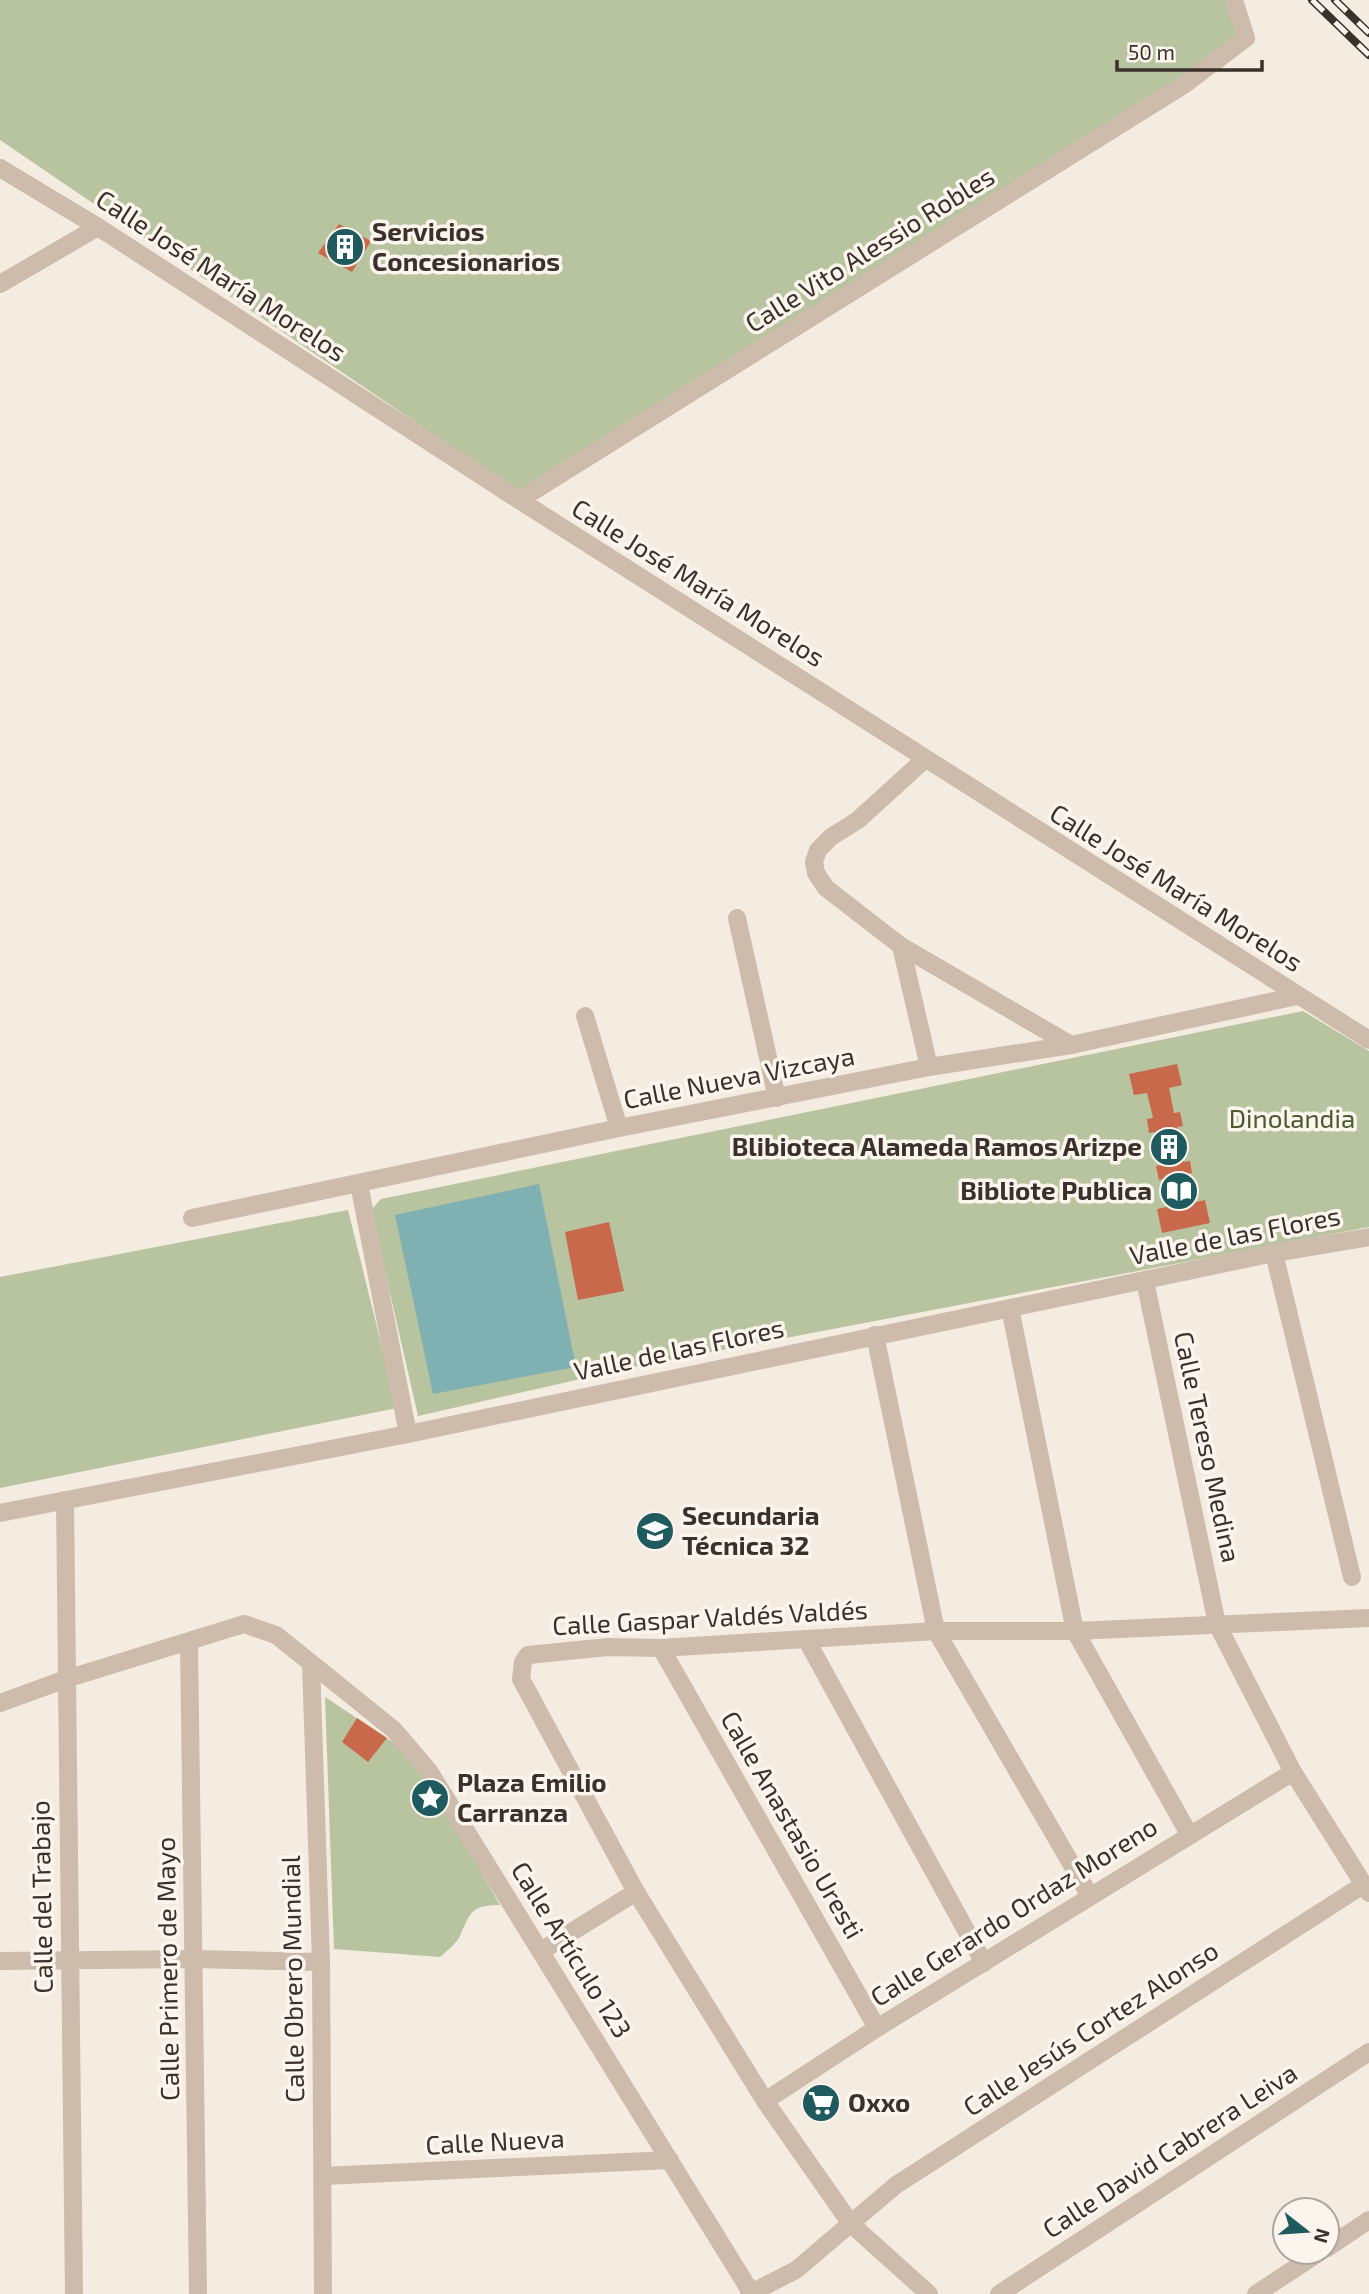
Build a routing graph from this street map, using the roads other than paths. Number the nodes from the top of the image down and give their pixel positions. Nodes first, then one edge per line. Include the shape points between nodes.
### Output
1 (1234, 0) edge
2 (0, 168) edge
3 (98, 227) junction
4 (0, 284) edge
5 (519, 500) junction
6 (925, 759) junction
7 (737, 918) dead end
8 (901, 946) junction
9 (1297, 996) junction
10 (585, 1016) dead end
11 (1369, 1040) edge
12 (1071, 1045) junction
13 (929, 1067) junction
14 (777, 1098) junction
15 (619, 1128) junction
16 (359, 1184) junction
17 (192, 1218) dead end
18 (1369, 1237) edge
19 (1274, 1252) junction
20 (1145, 1281) junction
21 (1010, 1308) junction
22 (875, 1335) junction
23 (408, 1434) junction
24 (65, 1500) junction
25 (0, 1513) edge
26 (1352, 1577) dead end
27 (1369, 1618) edge
28 (1217, 1624) junction
29 (936, 1631) junction
30 (1075, 1631) junction
31 (806, 1639) junction
32 (188, 1643) junction
33 (661, 1648) junction
34 (311, 1663) junction
35 (66, 1679) junction
36 (0, 1703) edge
37 (1293, 1772) junction
38 (1189, 1835) junction
39 (1366, 1889) edge
40 (636, 1892) junction
41 (1090, 1896) junction
42 (541, 1951) junction
43 (195, 1959) junction
44 (0, 1961) edge
45 (69, 1962) junction
46 (321, 1962) junction
47 (984, 1963) junction
48 (877, 2028) junction
49 (1369, 2052) edge
50 (765, 2101) junction
51 (670, 2160) junction
52 (323, 2176) junction
53 (1369, 2220) edge
54 (851, 2224) junction
55 (1341, 2239) edge
56 (1299, 2266) edge
57 (74, 2294) edge
58 (198, 2294) edge
59 (323, 2294) edge
60 (751, 2294) edge
61 (929, 2294) edge
62 (999, 2294) edge
63 (1256, 2294) edge

1 - 5 street, Calle Vito Alessio Robles via 1246,38 1185,84
2 - 3 street, Calle José María Morelos
3 - 4 street
3 - 5 street, Calle José María Morelos
5 - 6 street, Calle José María Morelos
6 - 8 street via 898,786 831,837 814,862 826,888
6 - 9 street, Calle José María Morelos
7 - 14 street
8 - 12 street
8 - 13 street
9 - 11 street, Calle José María Morelos
9 - 12 street, Calle Nueva Vizcaya
10 - 15 street
12 - 13 street, Calle Nueva Vizcaya
13 - 14 street, Calle Nueva Vizcaya
14 - 15 street, Calle Nueva Vizcaya
15 - 16 street, Calle Nueva Vizcaya
16 - 17 street, Calle Nueva Vizcaya
16 - 23 street
18 - 19 street, Valle de las Flores
19 - 20 street, Valle de las Flores
19 - 26 street
20 - 21 street, Valle de las Flores
20 - 28 street, Calle Tereso Medina
21 - 22 street, Valle de las Flores
21 - 30 street
22 - 23 street, Valle de las Flores
22 - 29 street
23 - 24 street, Valle de las Flores
24 - 25 street, Valle de las Flores
24 - 35 street, Calle del Trabajo
27 - 28 street, Calle Gaspar Valdés Valdés
28 - 30 street, Calle Gaspar Valdés Valdés
28 - 37 street, Calle Tereso Medina
29 - 30 street, Calle Gaspar Valdés Valdés
29 - 31 street, Calle Gaspar Valdés Valdés
29 - 41 street
30 - 38 street
31 - 33 street, Calle Gaspar Valdés Valdés
31 - 47 street
32 - 34 street, Calle Artículo 123 via 244,1624 276,1635
32 - 35 street, Calle Artículo 123
32 - 43 street, Calle Primero de Mayo
33 - 40 street, Calle Gaspar Valdés Valdés via 608,1647 528,1655 521,1671 521,1679
33 - 48 street, Calle Anastasio Uresti
34 - 42 street, Calle Artículo 123 via 394,1730 429,1771
34 - 46 street, Calle Obrero Mundial
35 - 36 street, Calle Artículo 123
35 - 45 street, Calle del Trabajo
37 - 38 street, Calle Gerardo Ordaz Moreno
37 - 39 street, Calle Tereso Medina
38 - 41 street, Calle Gerardo Ordaz Moreno
39 - 54 street, Calle Jesús Cortez Alonso via 896,2185
40 - 42 street
40 - 50 street, Calle Gaspar Valdés Valdés
41 - 47 street, Calle Gerardo Ordaz Moreno
42 - 51 street, Calle Artículo 123
43 - 45 street
43 - 46 street
43 - 58 street, Calle Primero de Mayo
44 - 45 street
45 - 57 street, Calle del Trabajo
46 - 52 street, Calle Obrero Mundial
47 - 48 street, Calle Gerardo Ordaz Moreno
48 - 50 street, Calle Gerardo Ordaz Moreno
49 - 62 street, Calle David Cabrera Leiva
50 - 54 street, Calle Gaspar Valdés Valdés
51 - 52 street, Calle Nueva
51 - 60 street, Calle Artículo 123
52 - 59 street, Calle Obrero Mundial
53 - 55 street
54 - 60 street, Calle Jesús Cortez Alonso via 796,2270
54 - 61 street, Calle Gaspar Valdés Valdés
56 - 63 street

